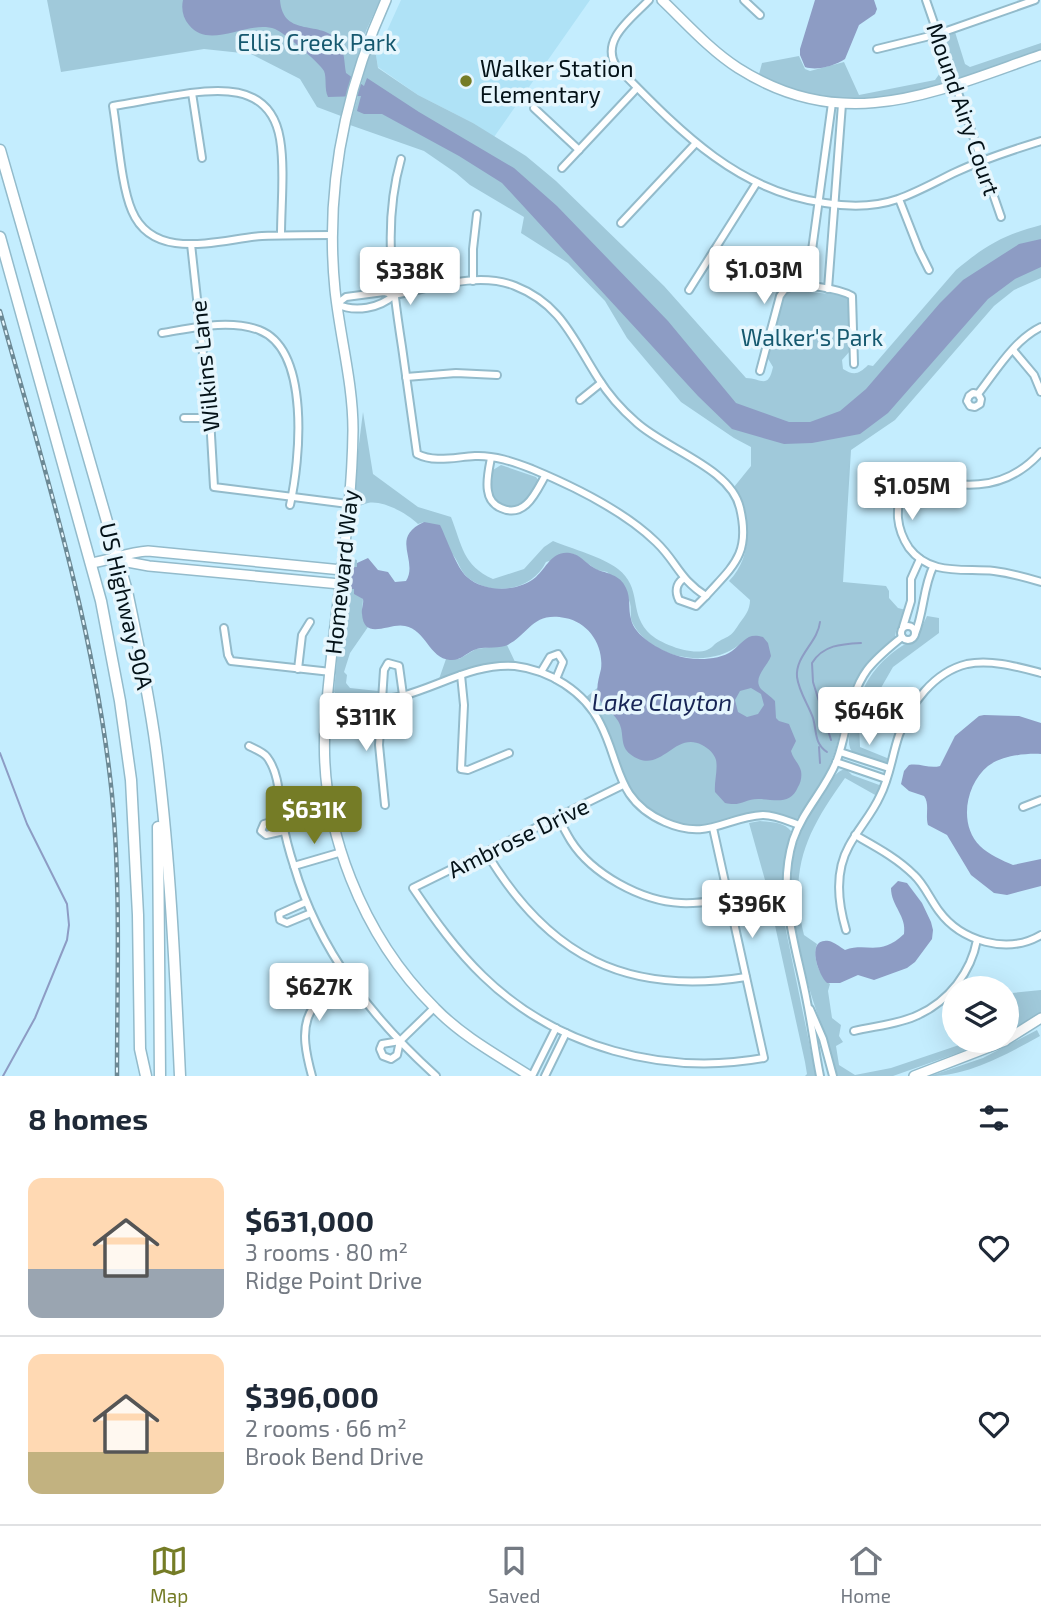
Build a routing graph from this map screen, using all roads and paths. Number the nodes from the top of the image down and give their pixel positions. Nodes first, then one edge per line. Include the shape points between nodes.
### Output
1 (386, 0) edge
2 (649, 0) edge
3 (662, 0) edge
4 (744, 0) edge
5 (926, 0) edge
6 (1035, 0) edge
7 (760, 15) dead end
8 (938, 34) junction
9 (877, 49) dead end
10 (1041, 55) edge
11 (955, 85) junction
12 (637, 88) junction
13 (192, 93) junction
14 (837, 104) junction
15 (534, 108) dead end
16 (1041, 141) edge
17 (696, 143) junction
18 (0, 150) edge
19 (579, 150) junction
20 (202, 158) dead end
21 (401, 159) dead end
22 (982, 160) junction
23 (562, 168) dead end
24 (756, 184) junction
25 (899, 199) junction
26 (819, 202) junction
27 (836, 205) junction
28 (477, 214) dead end
29 (1001, 217) dead end
30 (621, 223) dead end
31 (281, 235) junction
32 (332, 235) junction
33 (0, 237) edge
34 (191, 244) junction
35 (929, 270) dead end
36 (473, 281) junction
37 (807, 287) junction
38 (828, 289) junction
39 (689, 290) dead end
40 (394, 295) junction
41 (337, 304) junction
42 (200, 327) junction
43 (1041, 327) edge
44 (162, 333) dead end
45 (1013, 350) junction
46 (854, 364) dead end
47 (761, 371) dead end
48 (497, 375) dead end
49 (406, 377) junction
50 (601, 383) junction
51 (1041, 392) edge
52 (978, 394) dead end
53 (580, 400) dead end
54 (184, 418) dead end
55 (210, 418) junction
56 (1041, 452) edge
57 (491, 457) junction
58 (545, 476) junction
59 (291, 501) junction
60 (348, 505) junction
61 (117, 558) junction
62 (920, 559) junction
63 (91, 563) junction
64 (933, 567) junction
65 (342, 570) junction
66 (683, 579) junction
67 (1041, 582) edge
68 (340, 584) junction
69 (706, 596) junction
70 (310, 622) dead end
71 (904, 627) junction
72 (224, 628) dead end
73 (915, 634) junction
74 (902, 637) junction
75 (299, 668) junction
76 (331, 672) junction
77 (541, 672) junction
78 (1041, 673) edge
79 (461, 674) junction
80 (556, 679) junction
81 (403, 695) junction
82 (328, 699) junction
83 (382, 700) junction
84 (249, 746) dead end
85 (840, 752) junction
86 (509, 753) dead end
87 (869, 761) junction
88 (836, 762) junction
89 (889, 768) junction
90 (865, 772) junction
91 (886, 779) junction
92 (159, 784) junction
93 (623, 785) junction
94 (1041, 800) edge
95 (385, 805) dead end
96 (1023, 807) dead end
97 (558, 817) junction
98 (282, 819) junction
99 (799, 825) junction
100 (713, 828) junction
101 (284, 831) junction
102 (855, 835) junction
103 (342, 852) junction
104 (486, 852) junction
105 (294, 866) junction
106 (729, 899) junction
107 (306, 902) junction
108 (311, 913) junction
109 (846, 930) dead end
110 (1041, 935) edge
111 (977, 940) junction
112 (346, 977) junction
113 (746, 977) junction
114 (808, 1004) junction
115 (434, 1007) junction
116 (1041, 1018) edge
117 (556, 1028) junction
118 (855, 1031) dead end
119 (1019, 1032) edge
120 (566, 1033) junction
121 (400, 1041) junction
122 (140, 1049) junction
123 (974, 1053) edge
124 (139, 1076) edge
125 (146, 1076) edge
126 (160, 1076) edge
127 (180, 1076) edge
128 (312, 1076) edge
129 (436, 1076) edge
130 (531, 1076) edge
131 (545, 1076) edge
132 (820, 1076) edge
133 (833, 1076) edge
134 (915, 1076) edge

1 - 32 street, Homeward Way via 348,106
2 - 12 street via 610,48 616,66
3 - 14 street via 738,68 790,94
4 - 7 street
5 - 8 street, Mound Airy Court
6 - 8 street
8 - 9 street
8 - 11 street, Mound Airy Court
10 - 11 street
11 - 14 street via 885,103
11 - 22 street, Mound Airy Court
12 - 17 street
12 - 19 street
13 - 20 street
13 - 31 street via 215,89 240,92 255,99 272,117 281,145
13 - 34 street via 113,106 129,204 137,221 154,237
14 - 26 street
14 - 27 street
15 - 19 street
16 - 22 street
17 - 24 street
17 - 30 street
18 - 61 main road, US Highway 90A
19 - 23 street
21 - 40 street via 390,233
22 - 25 street
22 - 29 street, Mound Airy Court
24 - 26 street
24 - 39 street
25 - 27 street
25 - 35 street
26 - 27 street
26 - 37 street
27 - 38 street
28 - 36 street
31 - 32 street
31 - 34 street
32 - 41 street, Homeward Way
33 - 63 main road, US Highway 90A
34 - 42 street, Wilkins Lane
36 - 40 street
36 - 50 street via 508,284 548,304 567,325
37 - 38 street
37 - 47 street via 784,290
38 - 46 street via 852,296
40 - 41 street via 346,297
40 - 41 street via 383,305 347,309
40 - 49 street
41 - 60 street, Homeward Way via 353,416
42 - 44 street
42 - 55 street, Wilkins Lane
42 - 59 street via 239,325 259,330 274,338 287,356 297,418
43 - 45 street
45 - 51 street via 1034,375
45 - 52 street
48 - 49 street
49 - 57 street via 417,454 426,458
50 - 53 street
50 - 69 street via 638,424 720,478 734,494 742,521 741,550 734,566
54 - 55 street
55 - 59 street, Wilkins Lane via 214,487
56 - 62 street via 1010,478 990,484 903,475 900,528
57 - 58 street
57 - 58 street via 488,496 505,510 518,510 530,502
58 - 66 street via 638,526 669,555
59 - 60 street
60 - 65 street, Homeward Way
61 - 63 street
61 - 65 street via 148,551
61 - 68 street via 149,566
61 - 92 main road, US Highway 90A via 142,661
62 - 64 street
62 - 71 street via 911,579
63 - 122 main road, US Highway 90A via 131,780
64 - 67 street via 1016,574
64 - 73 street
65 - 68 street, Homeward Way
66 - 69 street
66 - 69 street via 678,584 679,600 696,606
68 - 76 street, Homeward Way
70 - 75 street via 302,635
71 - 73 street via 911,626
71 - 74 street
72 - 75 street via 231,661
73 - 74 street via 910,640
74 - 85 street via 863,676
75 - 76 street
76 - 82 street, Homeward Way
77 - 79 street via 506,666
77 - 80 street
77 - 80 street via 550,657 558,654 563,662
78 - 89 street via 979,663 940,677 910,709
79 - 81 street
79 - 86 street via 461,769
80 - 93 street via 584,701 601,724
81 - 83 street
81 - 83 street via 399,666 388,663
82 - 83 street
82 - 103 street, Homeward Way via 326,765
83 - 95 street via 379,745
84 - 98 street via 272,765
85 - 87 street
85 - 88 street
87 - 89 street
87 - 90 street
88 - 90 street
88 - 99 street
89 - 91 street
90 - 91 street
91 - 102 street
92 - 126 main road
92 - 127 main road, US Highway 90A
93 - 97 street, Ambrose Drive
93 - 100 street via 638,804 665,822
94 - 96 street
97 - 104 street, Ambrose Drive
97 - 106 street via 582,855 620,884 678,903
98 - 101 street
98 - 101 street via 264,824 261,831 266,835
99 - 100 street via 766,815
99 - 114 street via 787,868 786,900
100 - 106 street
101 - 105 street
102 - 109 street via 847,849 839,888
102 - 111 street via 900,862 917,877 951,925
103 - 105 street
103 - 115 street, Homeward Way via 380,936
104 - 113 street via 510,891 536,920 603,965 660,981
104 - 117 street, Ambrose Drive via 413,888 483,976
105 - 107 street
106 - 113 street
107 - 108 street
107 - 108 street via 281,913 280,920 287,923
108 - 112 street
110 - 111 street via 1020,943
111 - 118 street via 965,973 934,1006 917,1016
112 - 121 street
112 - 128 street via 307,1014 304,1034
113 - 120 street via 764,1058 724,1064 675,1063 624,1054
114 - 132 street
114 - 133 street
115 - 121 street
115 - 130 street, Homeward Way via 484,1048
116 - 119 street
117 - 120 street
117 - 130 street
120 - 131 street
121 - 129 street
122 - 124 main road
122 - 125 main road, US Highway 90A
123 - 134 street

